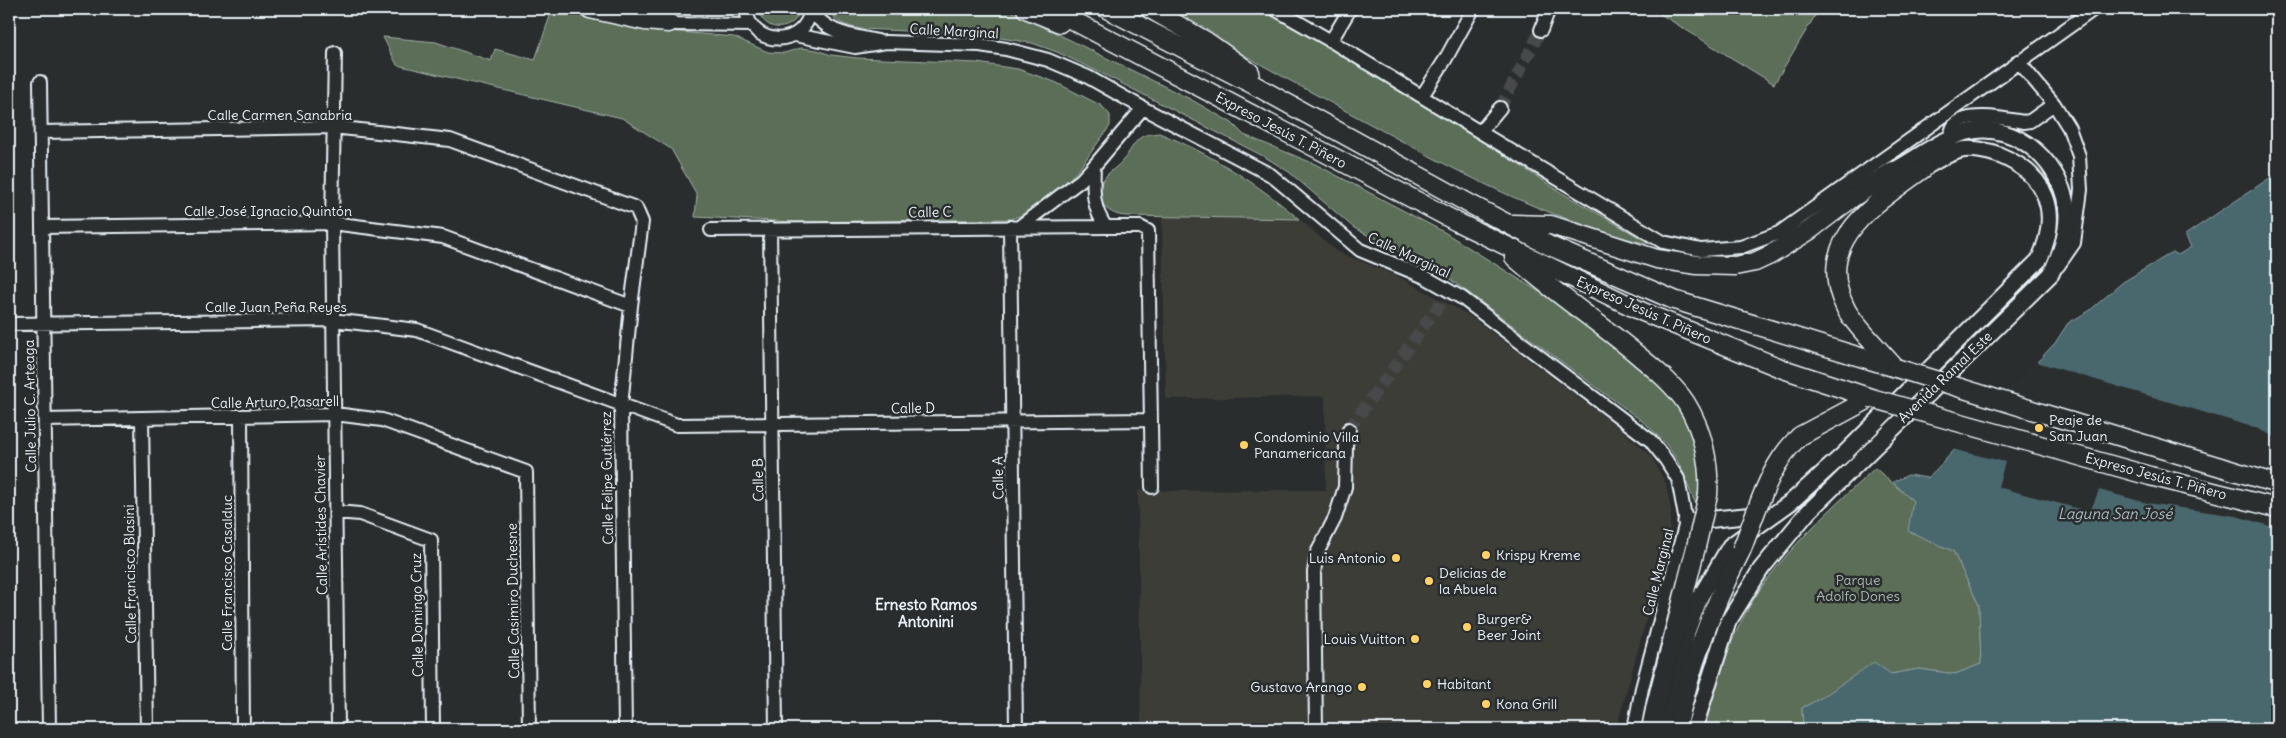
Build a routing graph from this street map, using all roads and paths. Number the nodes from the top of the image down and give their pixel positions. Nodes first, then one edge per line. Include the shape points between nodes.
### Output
1 (590, 9) edge
2 (626, 9) edge
3 (746, 9) edge
4 (1026, 9) edge
5 (1050, 9) edge
6 (1107, 9) edge
7 (1150, 9) edge
8 (1275, 9) edge
9 (1350, 9) edge
10 (1473, 9) edge
11 (1549, 9) edge
12 (2094, 9) edge
13 (811, 10) edge
14 (669, 23) junction
15 (752, 26) junction
16 (1541, 30) tunnel mouth
17 (795, 35) junction
18 (1331, 41) junction
19 (886, 42) junction
20 (1112, 42) junction
21 (335, 52) dead end
22 (2018, 61) junction
23 (40, 82) dead end
24 (1422, 96) junction
25 (2054, 104) junction
26 (1143, 108) junction
27 (1500, 108) tunnel mouth
28 (1314, 117) junction
29 (333, 127) junction
30 (41, 132) junction
31 (1480, 132) junction
32 (1950, 139) junction
33 (1094, 166) junction
34 (1924, 168) joint
35 (1893, 171) joint
36 (1508, 223) junction
37 (332, 224) junction
38 (641, 227) joint
39 (1015, 227) junction
40 (1106, 227) junction
41 (42, 228) junction
42 (711, 230) dead end
43 (770, 230) junction
44 (1497, 241) junction
45 (2051, 274) junction
46 (631, 306) junction
47 (333, 320) junction
48 (43, 323) junction
49 (9, 324) edge
50 (1896, 368) junction
51 (1872, 398) junction
52 (621, 406) junction
53 (335, 414) junction
54 (241, 417) junction
55 (142, 419) junction
56 (45, 420) junction
57 (1150, 420) junction
58 (1012, 422) junction
59 (677, 425) joint
60 (772, 425) junction
61 (1349, 429) tunnel mouth
62 (526, 472) joint
63 (2277, 484) edge
64 (1152, 487) dead end
65 (2277, 508) edge
66 (336, 512) junction
67 (1773, 513) junction
68 (1686, 522) junction
69 (49, 729) edge
70 (147, 729) edge
71 (243, 729) edge
72 (338, 729) edge
73 (433, 729) edge
74 (529, 729) edge
75 (625, 729) edge
76 (776, 729) edge
77 (1016, 729) edge
78 (1316, 729) edge
79 (1634, 729) edge
80 (1652, 729) edge
81 (1664, 729) edge
82 (1677, 729) edge
83 (1694, 729) edge

1 - 14 highway
2 - 14 street
3 - 15 street
4 - 20 highway
5 - 20 highway, Expreso Jesús T. Piñero
6 - 28 highway, Expreso Jesús T. Piñero
7 - 28 highway via 1206,41
8 - 18 street
9 - 18 street
10 - 24 street
11 - 16 street
12 - 22 street
13 - 17 street via 805,25
13 - 19 street, Calle Marginal via 831,29
14 - 15 street
15 - 17 street, Calle Marginal via 774,38
17 - 19 street, Calle Marginal via 855,47
18 - 24 street
19 - 26 street, Calle Marginal via 1006,49 1048,60
20 - 44 highway, Expreso Jesús T. Piñero
21 - 29 street, Calle Arístides Chavier
22 - 25 street
22 - 31 street via 1779,233 1741,247 1701,250 1663,242
23 - 30 street, Calle Julio C. Arteaga
24 - 31 street
25 - 32 street via 2030,121 1981,117 1962,120 1954,126
25 - 45 street via 2069,128 2079,156 2081,190 2074,243
26 - 33 street
26 - 68 street, Calle Marginal via 1271,175 1360,250 1450,290 1594,396 1650,440 1666,460 1678,479
27 - 31 street
28 - 36 highway, Expreso Jesús T. Piñero
29 - 30 street, Calle Carmen Sanabria
29 - 37 street, Calle Arístides Chavier
29 - 38 street, Calle Carmen Sanabria via 450,140 636,208
30 - 41 street, Calle Julio C. Arteaga
32 - 35 main road, Avenida Ramal Este
32 - 45 main road, Avenida Ramal Este via 1968,132 2002,133 2025,142 2046,160 2064,194 2067,214 2065,242
33 - 39 street via 1081,180
33 - 40 street via 1094,204
34 - 50 highway via 1870,208 1847,233 1837,261 1838,288 1847,311
34 - 67 main road, Avenida Ramal Este via 1959,150 1989,151 2008,159 2042,187 2051,218 2047,243 2039,260 1845,453 1791,502
35 - 36 highway via 1770,255 1735,266 1705,266 1664,260 1551,225
36 - 50 highway, Expreso Jesús T. Piñero via 1550,246 1674,300
37 - 41 street, Calle José Ignacio Quintón
37 - 46 street, Calle José Ignacio Quintón via 443,237
37 - 47 street, Calle Arístides Chavier
38 - 46 street, Calle Felipe Gutiérrez
39 - 40 street, Calle C
39 - 43 street, Calle C
39 - 58 street, Calle A
40 - 57 street, Calle C via 1148,231
41 - 48 street, Calle Julio C. Arteaga
42 - 43 street, Calle C
43 - 60 street, Calle B
44 - 51 highway, Expreso Jesús T. Piñero via 1643,312 1784,369
44 - 80 highway, bridge via 1541,281 1618,338 1673,388 1686,403 1702,443 1707,462 1708,495
45 - 83 main road, Avenida Ramal Este via 1808,512 1761,569 1728,622
46 - 52 street, Calle Felipe Gutiérrez
47 - 48 street, Calle Juan Peña Reyes
47 - 52 street, Calle Juan Peña Reyes via 417,330
47 - 53 street, Calle Arístides Chavier
48 - 49 street, Calle Juan Peña Reyes
48 - 56 street, Calle Julio C. Arteaga
50 - 63 highway, Expreso Jesús T. Piñero, bridge
51 - 65 highway, Expreso Jesús T. Piñero, bridge
51 - 82 highway, bridge via 1800,436 1777,462 1698,650
52 - 59 street, Calle Juan Peña Reyes
52 - 75 street, Calle Felipe Gutiérrez
53 - 54 street, Calle Arturo Pasarell
53 - 62 street, Calle Arturo Pasarell via 382,420
53 - 66 street, Calle Arístides Chavier
54 - 55 street, Calle Arturo Pasarell
54 - 71 street, Calle Francisco Casalduc
55 - 56 street, Calle Arturo Pasarell
55 - 70 street, Calle Francisco Blasini
56 - 69 street, Calle Julio C. Arteaga
57 - 58 street, Calle D
57 - 64 street
58 - 60 street, Calle D
58 - 77 street, Calle A
59 - 60 street, Calle D
60 - 76 street, Calle B
61 - 78 street via 1345,486 1335,518 1317,553 1314,572
62 - 74 street, Calle Casimiro Duchesne
66 - 72 street, Calle Arístides Chavier
66 - 73 street, Calle Domingo Cruz via 360,514 431,540
67 - 68 main road
67 - 81 main road, Avenida Ramal Este via 1730,546 1700,597 1687,632
68 - 79 street, Calle Marginal

